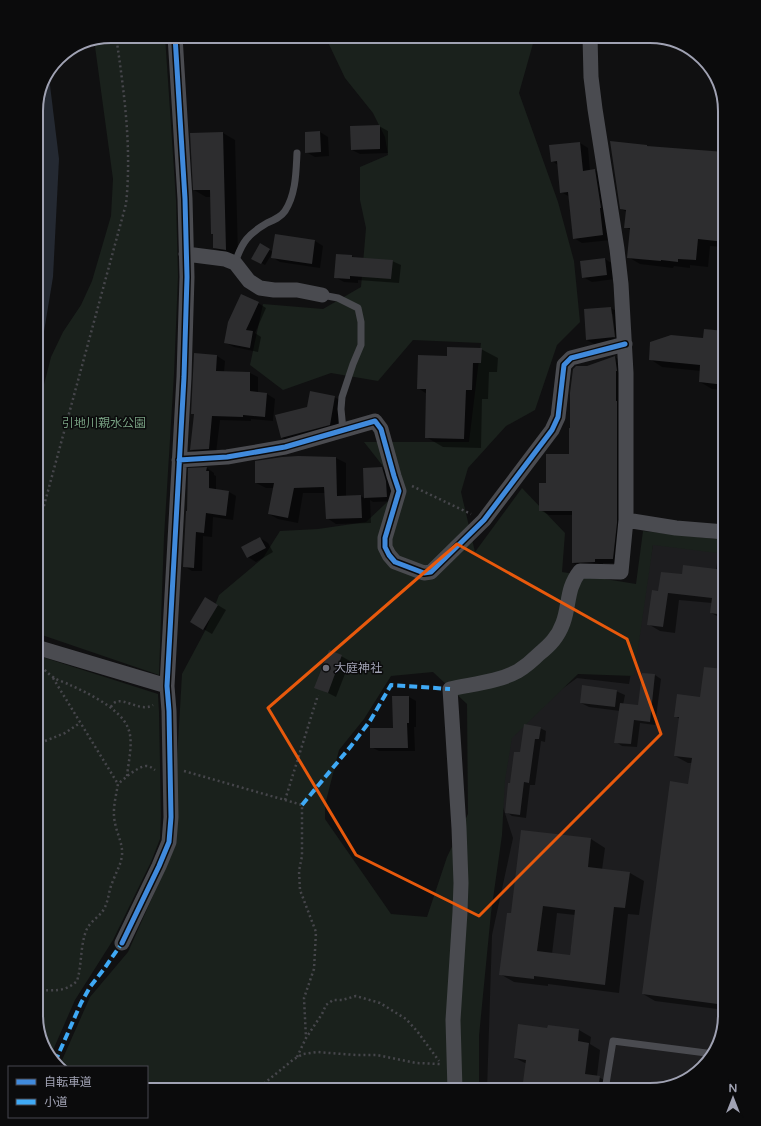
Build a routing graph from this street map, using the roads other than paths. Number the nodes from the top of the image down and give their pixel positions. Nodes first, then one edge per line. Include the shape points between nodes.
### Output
1 (175, 43) edge
2 (590, 43) edge
3 (297, 153) dead end
4 (186, 254) junction
5 (235, 262) junction
6 (322, 295) joint
7 (625, 344) junction
8 (343, 430) junction
9 (179, 460) junction
10 (626, 520) junction
11 (718, 531) edge
12 (43, 649) edge
13 (163, 685) junction
14 (122, 943) dead end
15 (706, 1053) edge
16 (455, 1083) edge
17 (606, 1083) edge

1 - 4 street
2 - 7 street via 595,109 618,249
3 - 5 lane via 292,196 285,211 247,237
4 - 5 street
4 - 9 street
5 - 6 street via 249,281 260,288 297,290
6 - 8 lane via 338,298 358,308 361,322 361,345 342,397
7 - 8 street via 571,358 564,365 558,417 552,430 484,520 431,572 424,573 395,562 385,547 389,522 399,491 381,429 375,421
7 - 10 street
8 - 9 street via 285,447 228,457
9 - 13 street
10 - 11 street
10 - 16 street via 621,572 580,571 570,590 564,622 553,642 527,665 505,677 450,689 461,883 453,1020
12 - 13 street
13 - 14 street via 169,711 169,842
15 - 17 lane via 613,1041

